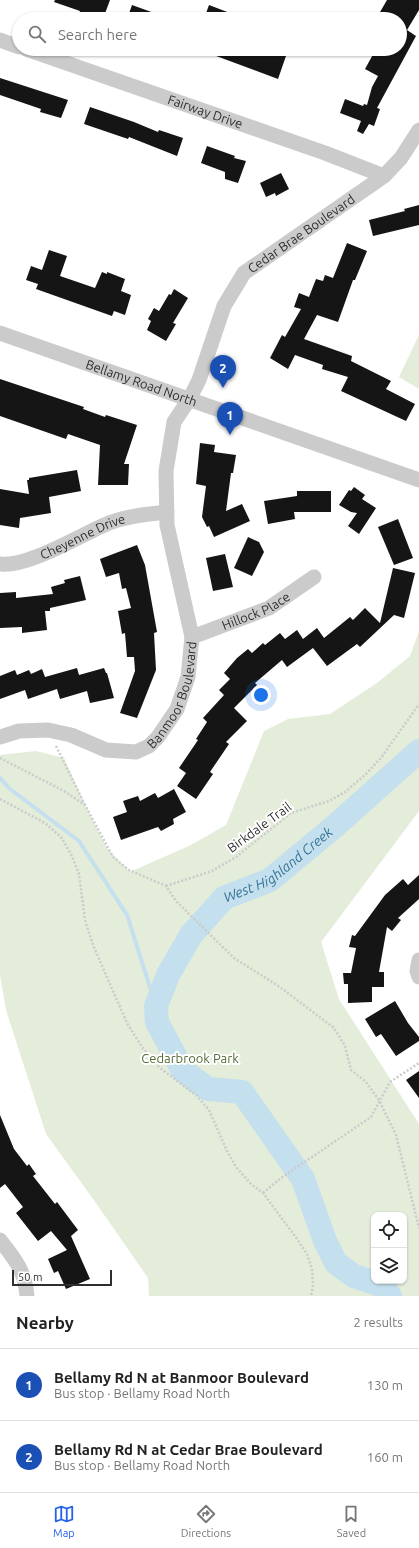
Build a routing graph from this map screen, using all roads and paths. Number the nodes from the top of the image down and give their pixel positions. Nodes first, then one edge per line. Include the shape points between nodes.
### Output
1 (0, 40) edge
2 (12, 44) edge
3 (46, 56) edge
4 (419, 130) edge
5 (384, 176) junction
6 (0, 333) edge
7 (190, 398) junction
8 (419, 480) edge
9 (167, 512) junction
10 (0, 564) edge
11 (314, 577) dead end
12 (192, 637) junction
13 (419, 704) edge
14 (48, 730) junction
15 (0, 737) edge
16 (0, 758) edge
17 (0, 799) edge
18 (85, 805) junction
19 (166, 886) junction
20 (419, 960) edge
21 (419, 977) edge
22 (419, 1063) edge
23 (379, 1100) junction
24 (263, 1193) junction
25 (419, 1228) edge
26 (0, 1240) edge
27 (27, 1296) edge
28 (311, 1296) edge

1 - 2 street
3 - 5 street, Fairway Drive
4 - 5 street, Cedar Brae Boulevard via 401,158
5 - 7 street, Cedar Brae Boulevard via 244,273 224,306 199,380
6 - 7 street, Bellamy Road North
7 - 8 street, Bellamy Road North
7 - 9 street, Banmoor Boulevard via 174,422 166,470
9 - 10 street, Cheyenne Drive via 111,522 41,556 6,565
9 - 12 street, Banmoor Boulevard via 167,525
11 - 12 street, Hillock Place via 269,608
12 - 14 street, Banmoor Boulevard via 188,677 177,709 149,746 136,752 106,750 71,735
13 - 19 path, Birkdale Trail via 380,758 345,792 329,801 291,813 236,857 212,871
14 - 15 street, Banmoor Boulevard via 19,731
14 - 18 path
16 - 18 path via 64,791
17 - 24 path via 45,823 61,837 79,874 85,920 93,946 127,1023 159,1067 197,1096 209,1110 236,1167
18 - 19 path via 113,857 129,870
19 - 23 path via 176,901 234,958 280,987 334,1028 346,1046 351,1070 366,1082
20 - 21 street
22 - 23 path via 390,1082
23 - 24 path via 371,1117
23 - 25 path via 396,1135
24 - 28 path via 307,1254 312,1269
26 - 27 street via 16,1260 26,1281

